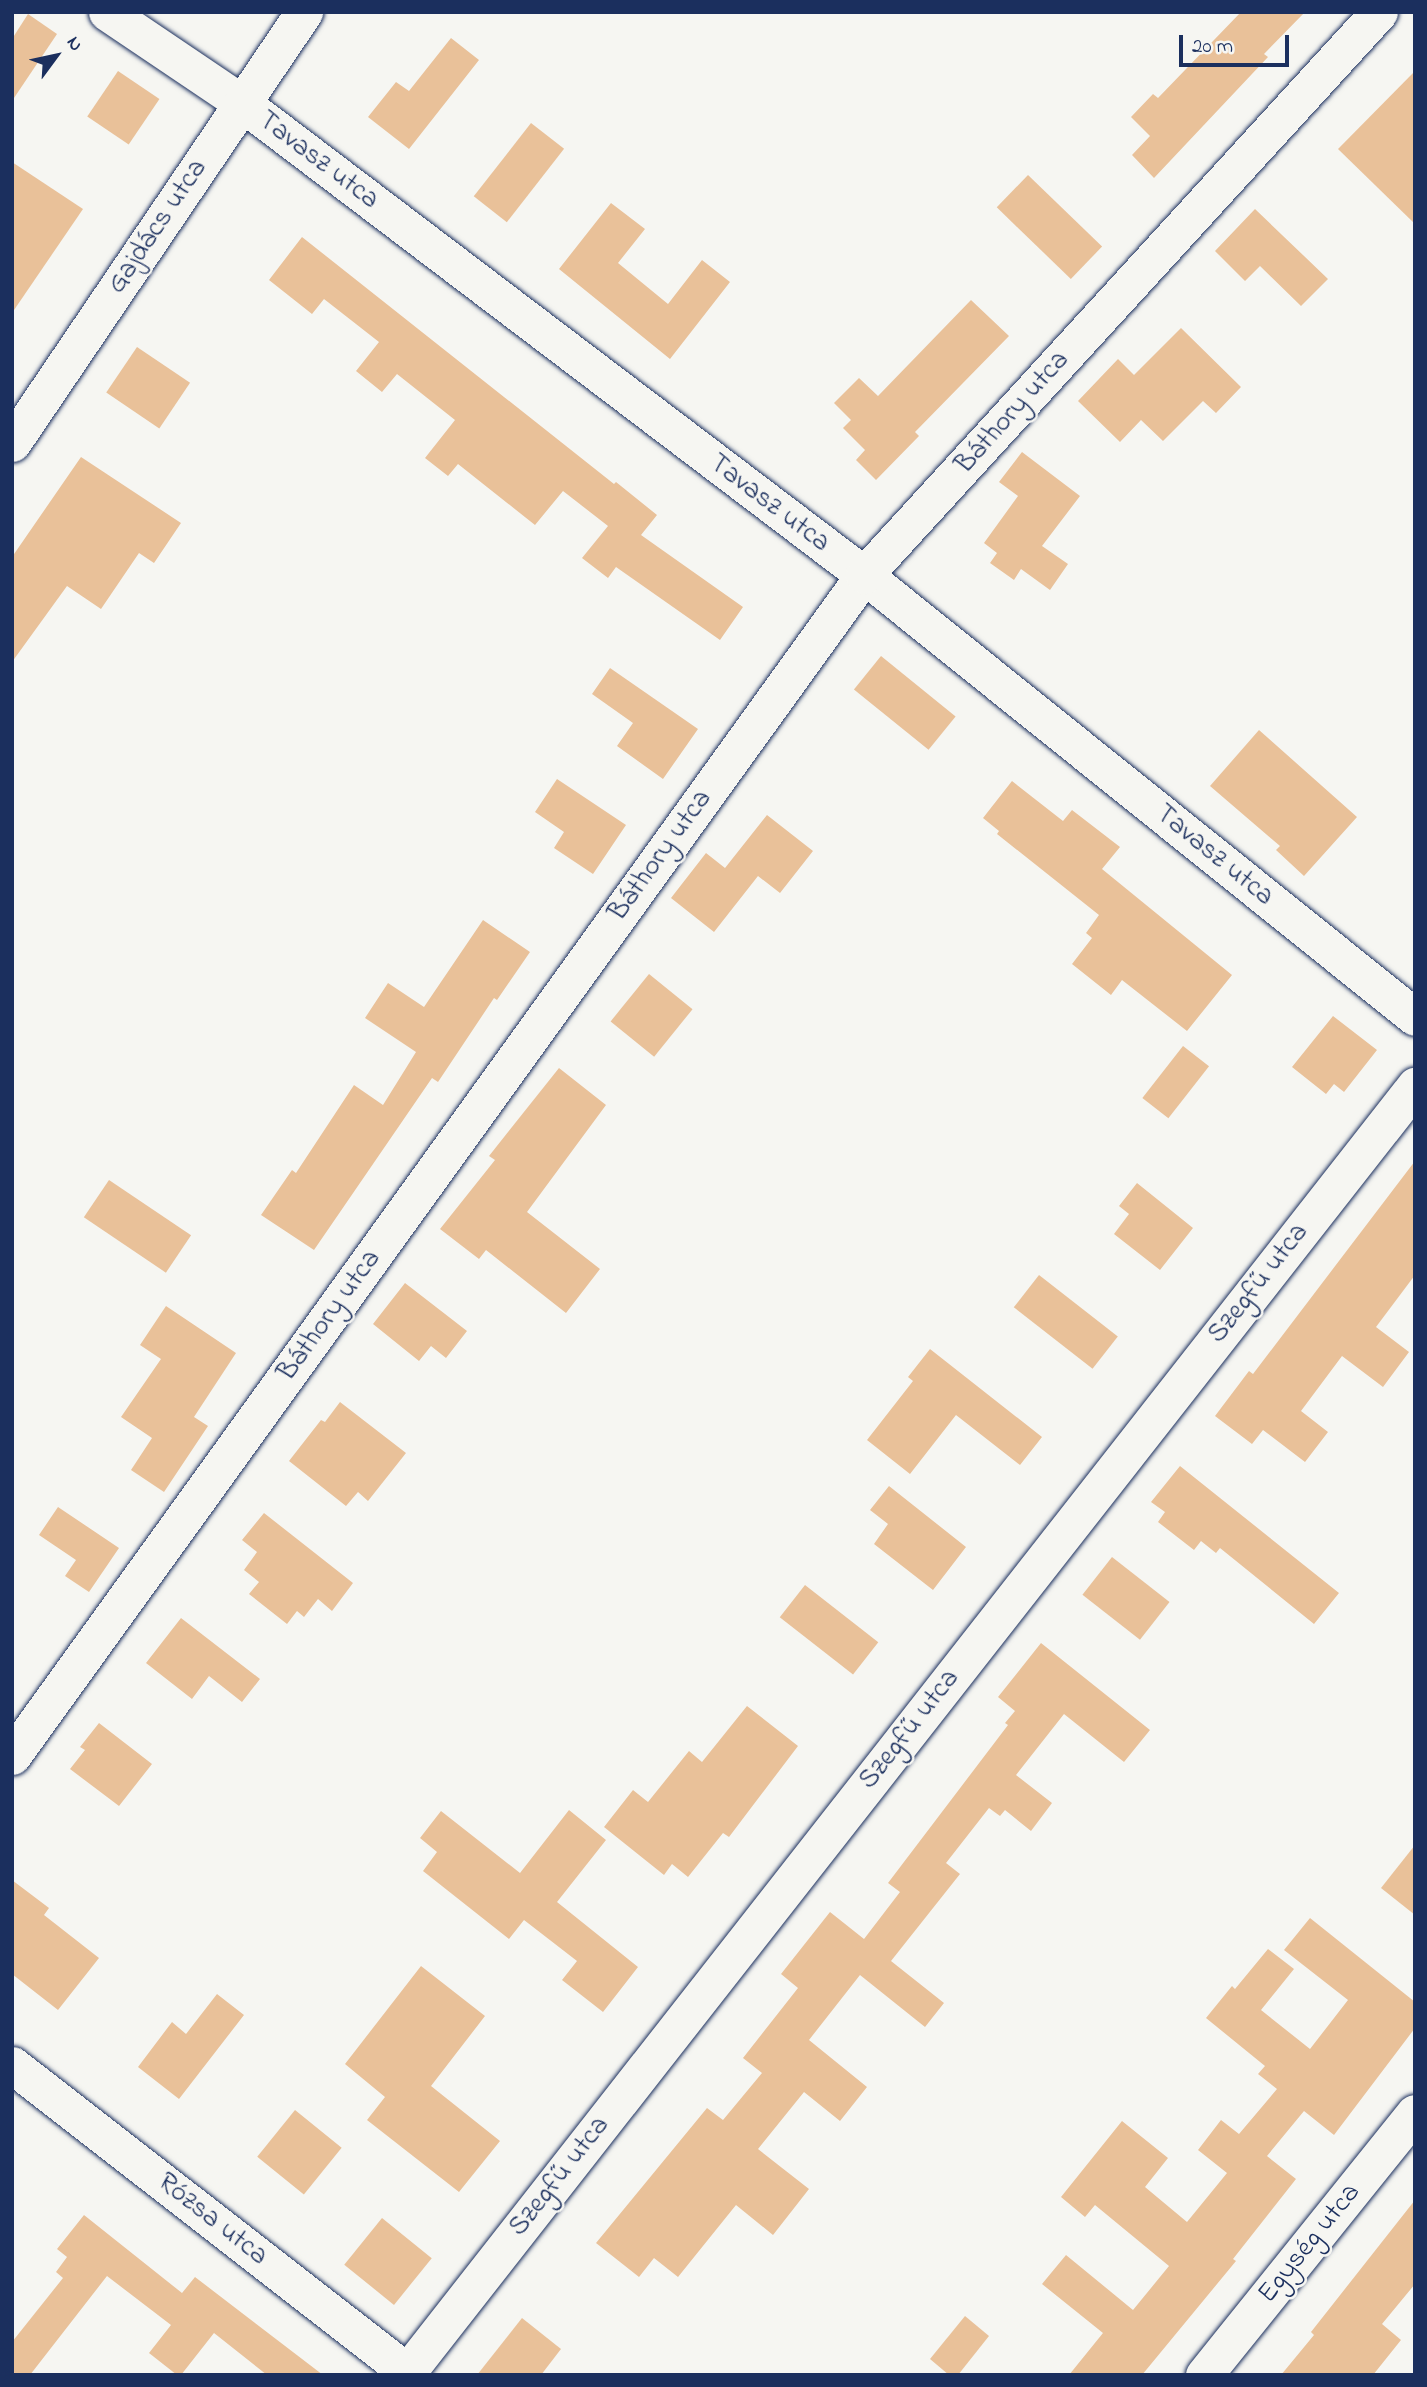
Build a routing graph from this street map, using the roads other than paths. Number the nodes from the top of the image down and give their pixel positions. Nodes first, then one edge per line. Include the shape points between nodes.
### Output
1 (107, 12) edge
2 (304, 12) edge
3 (1379, 12) edge
4 (242, 103) junction
5 (12, 443) edge
6 (864, 575) junction
7 (1415, 1017) edge
8 (1415, 1086) edge
9 (12, 1756) edge
10 (12, 2065) edge
11 (1415, 2113) edge
12 (408, 2374) edge
13 (1205, 2375) edge

1 - 4 street, Tavasz utca
2 - 4 street, Gajdács utca
3 - 6 street, Báthory utca
4 - 5 street, Gajdács utca
4 - 6 street, Tavasz utca
6 - 7 street, Tavasz utca
6 - 9 street, Báthory utca
8 - 12 street, Szegfű utca
10 - 12 street, Rózsa utca
11 - 13 street, Egység utca

